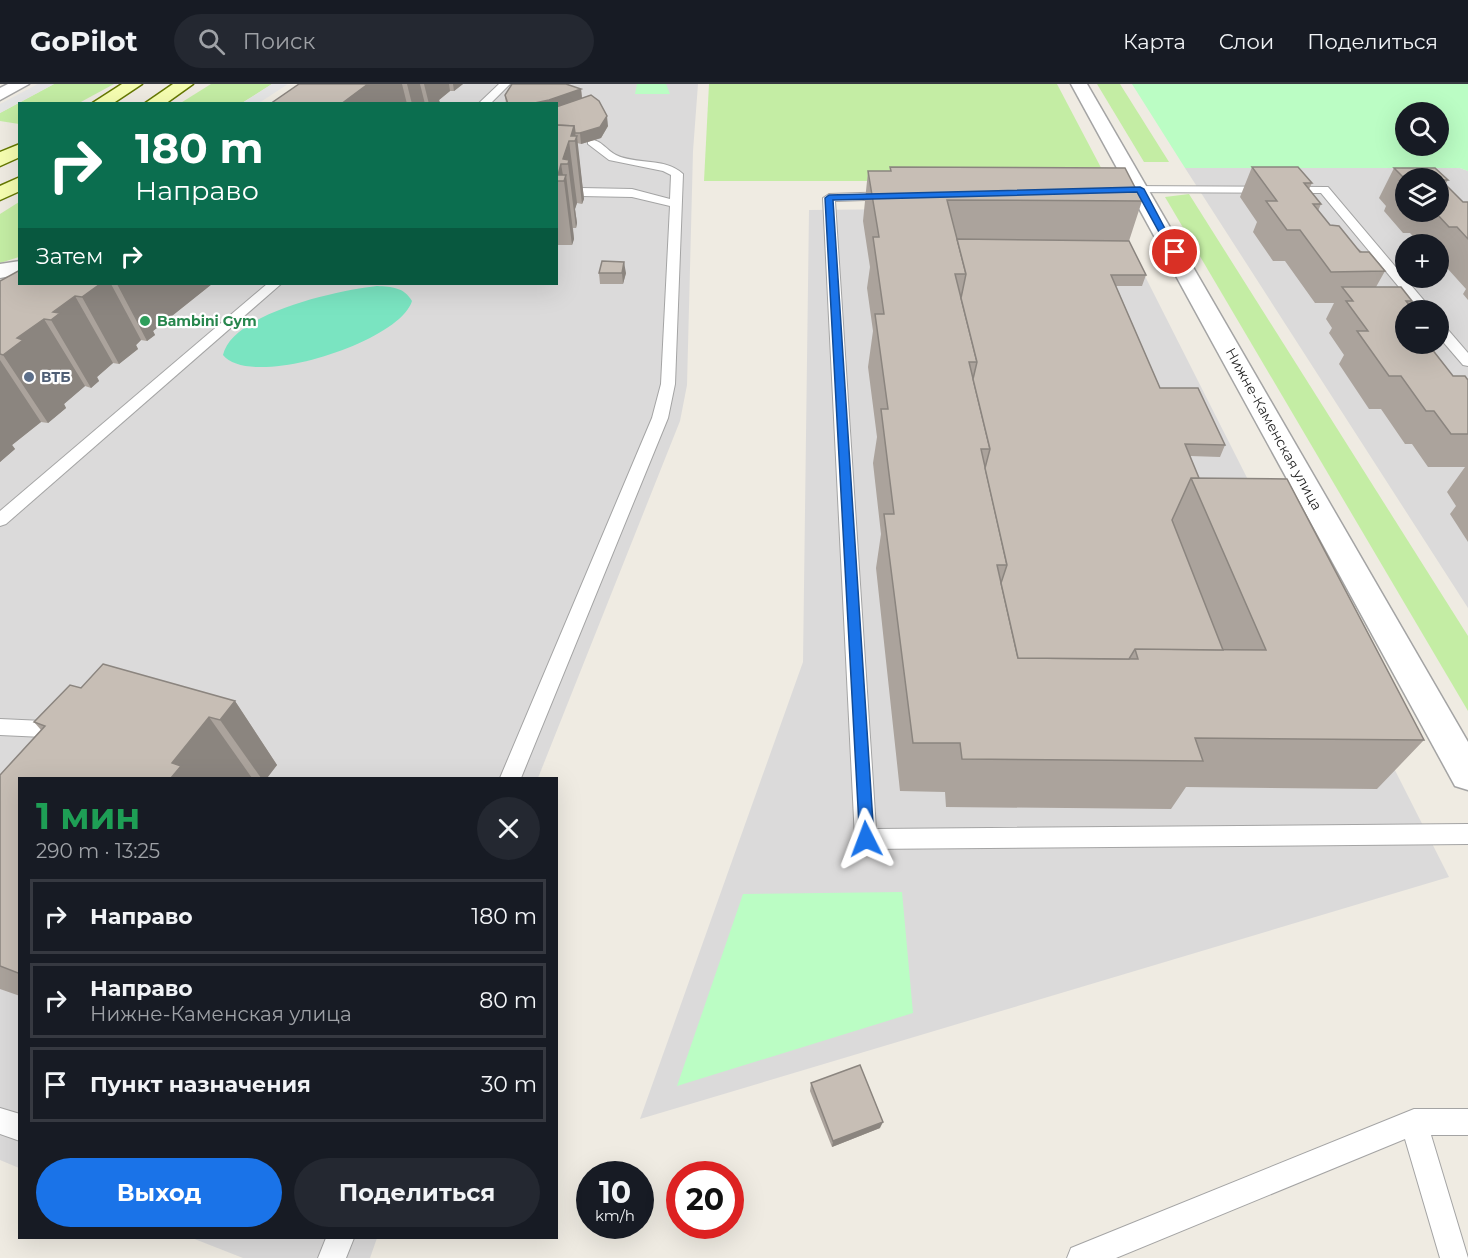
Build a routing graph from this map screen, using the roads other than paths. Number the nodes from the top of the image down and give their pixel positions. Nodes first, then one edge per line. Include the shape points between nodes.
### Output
1 (21, 84) edge
2 (134, 84) edge
3 (185, 84) edge
4 (505, 84) edge
5 (1079, 84) edge
6 (1, 93) edge
7 (102, 102) edge
8 (156, 102) edge
9 (485, 102) edge
10 (592, 142) edge
11 (18, 150) edge
12 (0, 160) edge
13 (18, 184) edge
14 (1140, 189) junction
15 (1103, 190) edge
16 (581, 192) dead end
17 (0, 194) edge
18 (912, 195) edge
19 (675, 204) junction
20 (273, 285) edge
21 (1417, 300) edge
22 (1449, 340) edge
23 (1468, 362) edge
24 (0, 520) edge
25 (0, 727) edge
26 (87, 733) edge
27 (1468, 775) edge
28 (510, 777) edge
29 (1468, 834) edge
30 (0, 1121) edge
31 (1414, 1122) junction
32 (1468, 1122) edge
33 (18, 1127) edge
34 (340, 1239) edge
35 (332, 1258) edge
36 (1081, 1258) edge
37 (1454, 1258) edge

1 - 6 street
2 - 7 main road
3 - 8 main road
4 - 9 lane
5 - 14 street, Нижне-Каменская улица
10 - 19 lane via 613,158 673,170 677,174
11 - 12 main road
13 - 17 main road
14 - 15 lane
14 - 21 lane via 1324,189
14 - 27 street, Нижне-Каменская улица
16 - 19 lane via 632,193
18 - 29 lane via 829,198 866,839
19 - 28 lane via 668,384 660,418
20 - 24 lane
22 - 23 lane
25 - 26 lane
30 - 33 lane
31 - 32 lane
31 - 36 lane
31 - 37 lane
34 - 35 lane

